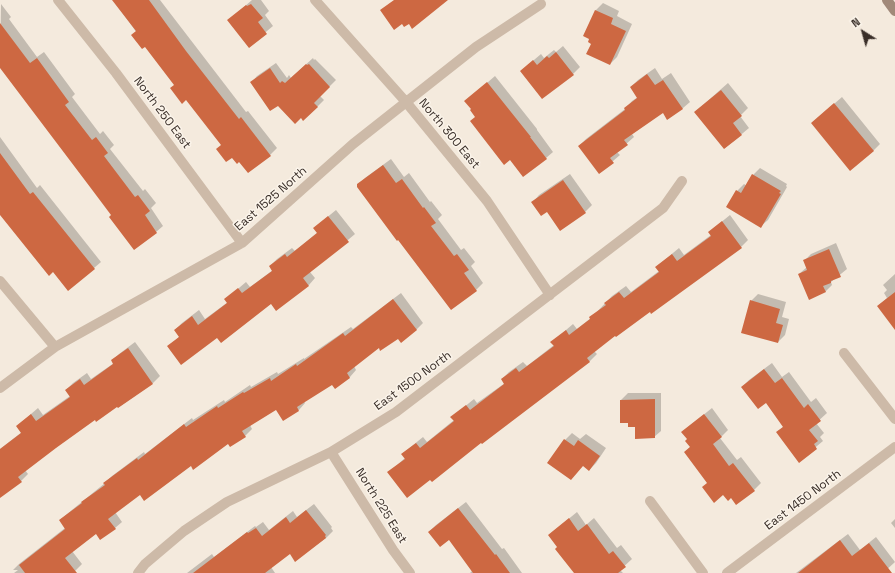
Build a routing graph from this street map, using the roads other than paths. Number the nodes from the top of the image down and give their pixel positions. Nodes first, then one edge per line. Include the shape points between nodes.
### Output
1 (58, 0) edge
2 (315, 0) edge
3 (887, 0) edge
4 (541, 4) dead end
5 (895, 11) edge
6 (406, 102) junction
7 (682, 181) dead end
8 (242, 243) junction
9 (0, 281) edge
10 (550, 294) junction
11 (55, 346) junction
12 (844, 353) dead end
13 (0, 388) edge
14 (895, 420) edge
15 (895, 448) edge
16 (331, 452) junction
17 (650, 501) dead end
18 (138, 573) edge
19 (410, 573) edge
20 (703, 573) edge
21 (727, 573) edge

1 - 8 street, North 250 East via 116,72
2 - 6 street, North 300 East
3 - 5 street
4 - 6 street, East 1525 North via 476,47
6 - 8 street, East 1525 North via 353,144
6 - 10 street, North 300 East via 487,201
7 - 10 street, East 1500 North via 663,208
8 - 11 street, East 1525 North
9 - 11 street
10 - 16 street, East 1500 North via 396,412
11 - 13 street, East 1525 North
12 - 14 street
15 - 21 street, East 1450 North
16 - 18 street, East 1500 North via 227,502 184,531
16 - 19 street, North 225 East
17 - 20 street

